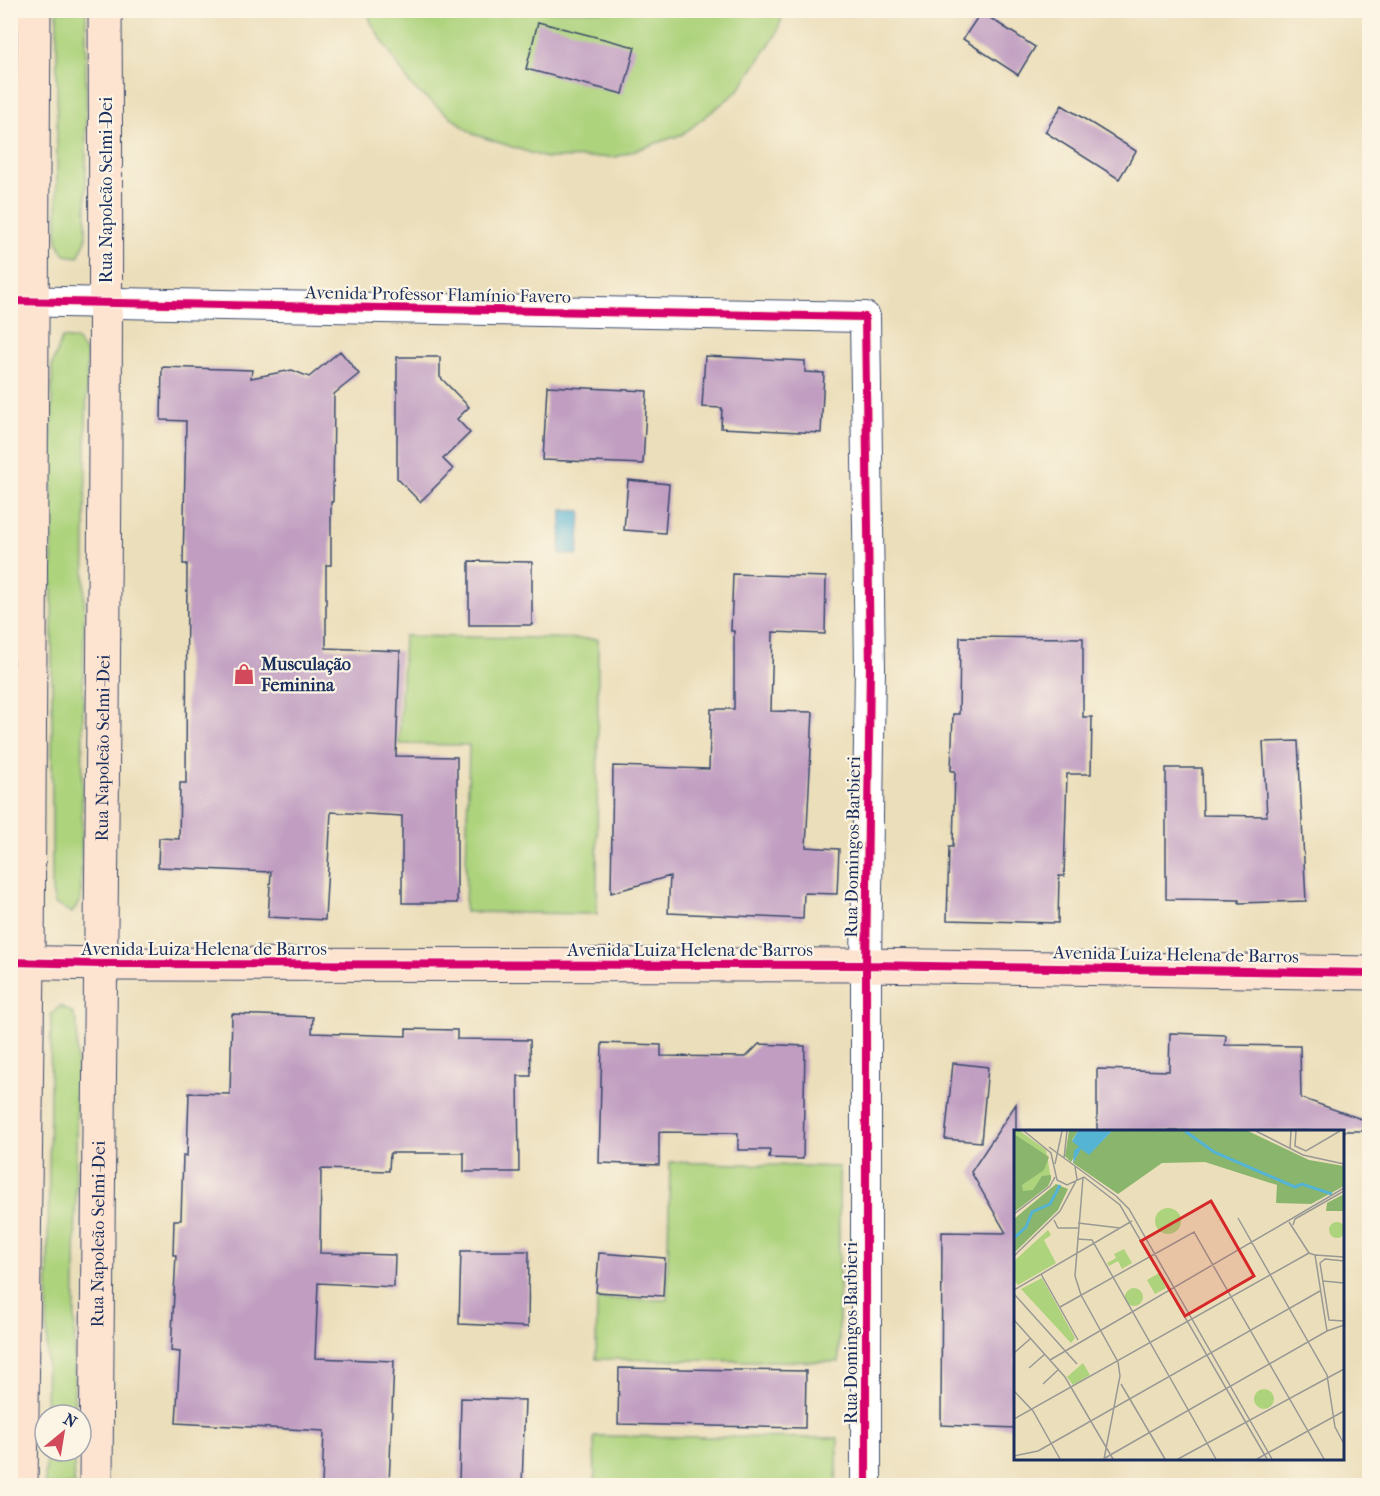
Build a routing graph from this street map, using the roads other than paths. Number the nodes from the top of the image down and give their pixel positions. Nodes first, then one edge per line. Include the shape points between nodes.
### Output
1 (34, 10) edge
2 (105, 10) edge
3 (22, 301) edge
4 (107, 304) junction
5 (866, 317) joint
6 (19, 962) edge
7 (99, 964) junction
8 (866, 965) junction
9 (1370, 973) edge
10 (21, 1485) edge
11 (96, 1485) edge
12 (866, 1485) edge

1 - 3 main road
2 - 4 main road, Rua Napoleão Selmi-Dei
3 - 4 street, Avenida Professor Flamínio Favero
3 - 6 main road
4 - 5 street, Avenida Professor Flamínio Favero
4 - 7 main road, Rua Napoleão Selmi-Dei
5 - 8 street, Rua Domingos Barbieri via 870,667
6 - 7 main road, Avenida Luiza Helena de Barros
6 - 10 main road
7 - 8 main road, Avenida Luiza Helena de Barros
7 - 11 main road, Rua Napoleão Selmi-Dei
8 - 9 main road, Avenida Luiza Helena de Barros
8 - 12 street, Rua Domingos Barbieri

